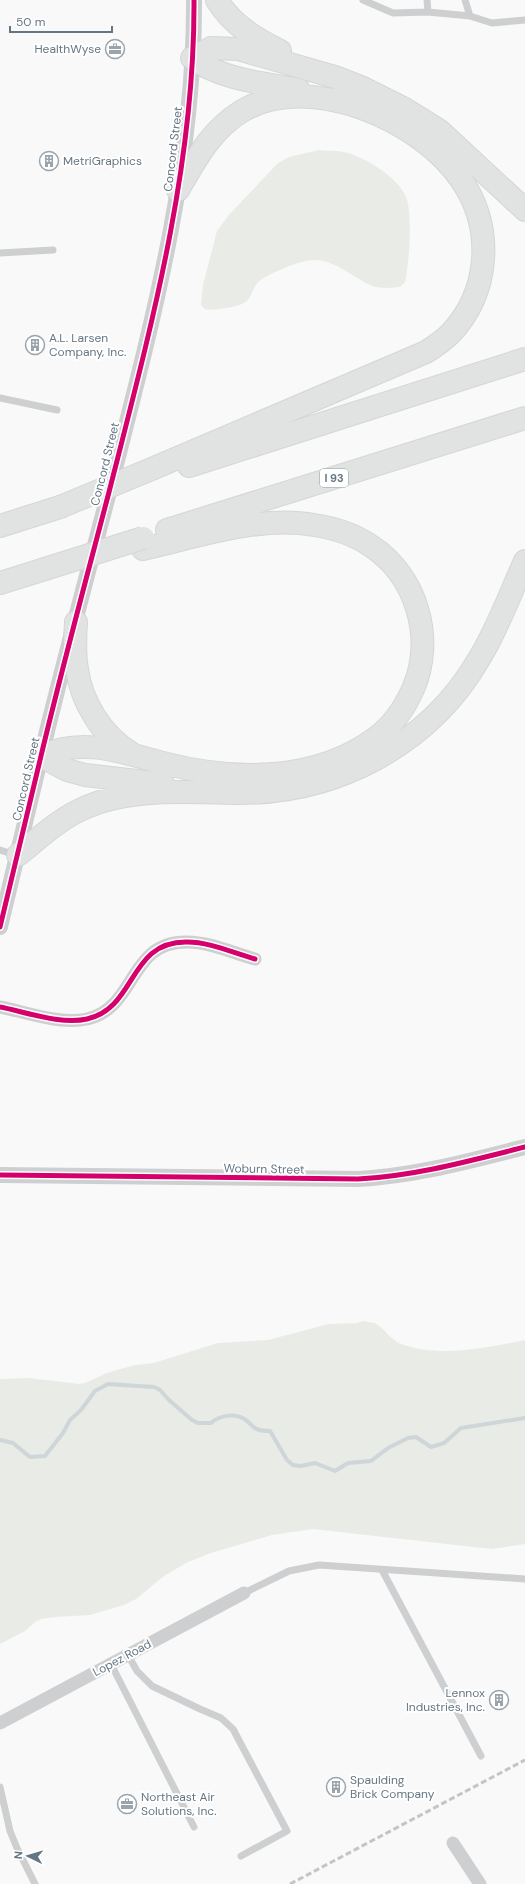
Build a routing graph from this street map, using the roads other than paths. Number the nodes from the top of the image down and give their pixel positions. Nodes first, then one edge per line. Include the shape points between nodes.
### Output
1 (194, 0) edge
2 (217, 0) edge
3 (363, 0) edge
4 (427, 0) edge
5 (465, 0) edge
6 (428, 12) junction
7 (470, 16) junction
8 (525, 20) edge
9 (192, 58) junction
10 (330, 75) junction
11 (327, 98) junction
12 (178, 190) junction
13 (525, 210) edge
14 (53, 250) dead end
15 (0, 253) edge
16 (525, 359) edge
17 (0, 398) edge
18 (57, 410) dead end
19 (525, 418) edge
20 (152, 473) junction
21 (0, 526) edge
22 (143, 543) junction
23 (525, 561) edge
24 (0, 583) edge
25 (76, 622) junction
26 (134, 754) junction
27 (41, 756) junction
28 (220, 792) junction
29 (9, 853) edge
30 (0, 928) edge
31 (255, 959) dead end
32 (0, 1007) edge
33 (525, 1147) edge
34 (0, 1175) edge
35 (382, 1570) junction
36 (525, 1579) edge
37 (244, 1593) joint
38 (128, 1655) junction
39 (111, 1664) junction
40 (0, 1723) edge
41 (481, 1756) dead end
42 (0, 1787) edge
43 (194, 1827) dead end
44 (453, 1843) dead end
45 (241, 1856) dead end
46 (35, 1884) edge
47 (480, 1884) edge

1 - 9 street, Concord Street
2 - 10 highway via 229,16 249,34
3 - 6 lane via 393,13
4 - 6 lane
5 - 7 lane
6 - 7 lane
7 - 8 lane via 492,23
9 - 10 highway via 211,48 231,48
9 - 11 highway via 216,72
9 - 12 street, Concord Street
10 - 13 highway via 390,101 440,132
11 - 12 highway via 283,97 264,101 242,111 205,143
11 - 20 highway via 377,115 407,131 443,158 462,180 477,210 484,241 483,269 475,297 449,335 426,352
12 - 25 street, Concord Street via 152,317
14 - 15 lane
16 - 20 highway
17 - 18 lane
19 - 22 highway, I 93
20 - 21 highway, bridge
22 - 24 highway, bridge
22 - 26 highway via 295,522 343,532 378,551 390,561 404,580 420,617 422,649 416,683 398,716 379,736 337,758 279,774 237,775 194,770
23 - 28 highway via 479,660 444,706 411,737 365,765 311,785 272,791
25 - 26 highway via 76,668 86,700 107,733 123,748
25 - 27 street, Concord Street
26 - 27 highway via 101,748 72,747 57,749
27 - 28 highway via 67,770 85,775
27 - 29 street, Concord Street
28 - 29 highway via 136,794 99,802 79,810
29 - 30 street, Concord Street
31 - 32 street via 195,942 176,943 158,950 142,961 118,1000 112,1007 96,1016 70,1021
33 - 34 street, Woburn Street via 428,1171 383,1178
35 - 36 lane
35 - 37 lane via 308,1566 289,1571
35 - 41 lane
37 - 38 street, Lopez Road
38 - 39 street, Lopez Road
38 - 45 lane via 137,1671 152,1686 222,1718 233,1729 287,1831
39 - 40 street, Lopez Road
39 - 43 lane
42 - 46 lane via 10,1830
44 - 47 street

